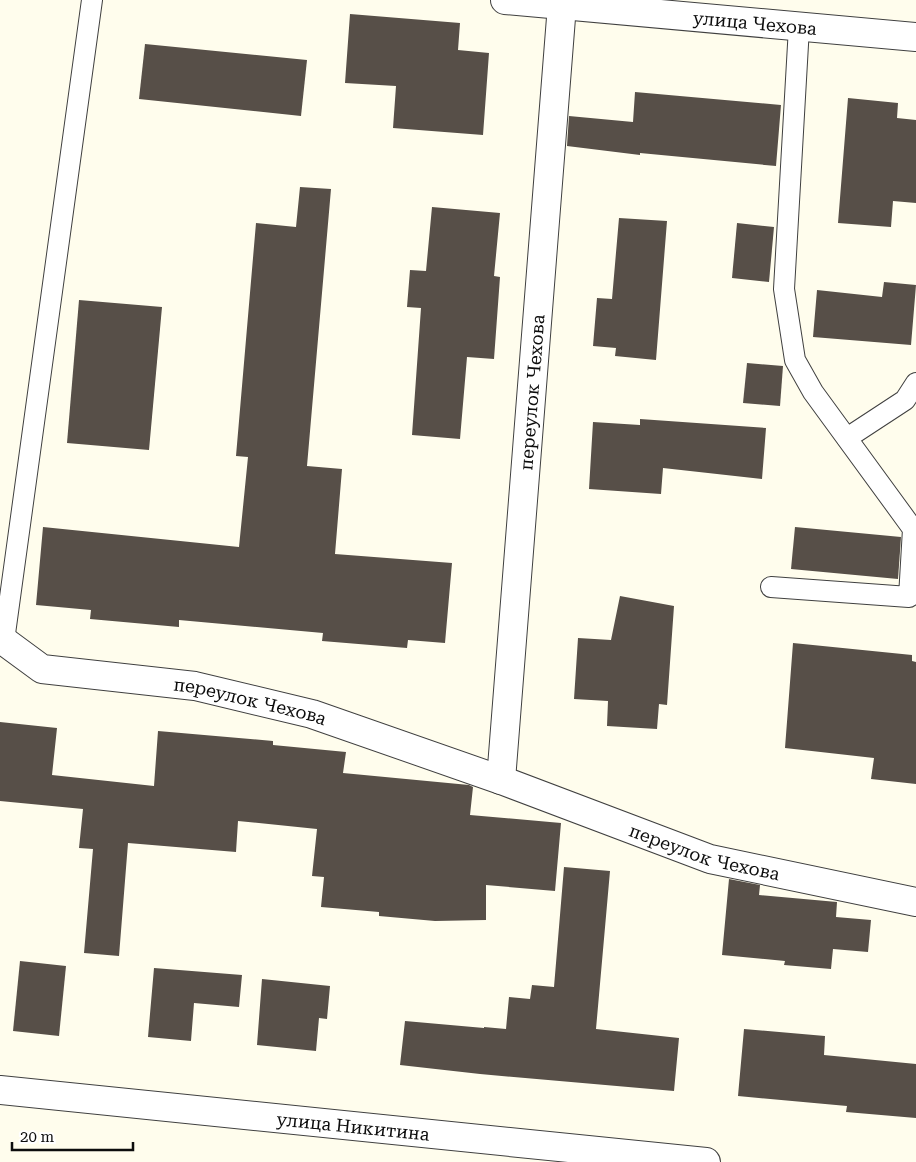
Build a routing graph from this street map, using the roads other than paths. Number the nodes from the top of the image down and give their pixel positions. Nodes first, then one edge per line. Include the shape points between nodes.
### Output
1 (92, 0) edge
2 (505, 0) edge
3 (562, 5) junction
4 (799, 26) junction
5 (916, 37) edge
6 (916, 383) edge
7 (847, 438) junction
8 (771, 587) dead end
9 (2, 641) edge
10 (501, 780) junction
11 (916, 902) edge
12 (0, 1090) edge
13 (706, 1162) edge

1 - 9 lane
2 - 3 street, улица Чехова
3 - 4 street, улица Чехова
3 - 10 street, переулок Чехова
4 - 5 street, улица Чехова
4 - 7 lane via 784,289 795,360 813,392
6 - 7 lane via 905,400
7 - 8 lane via 913,529 909,597
9 - 10 street, переулок Чехова via 42,669 195,686 312,714
10 - 11 street, переулок Чехова via 710,859
12 - 13 street, улица Никитина

